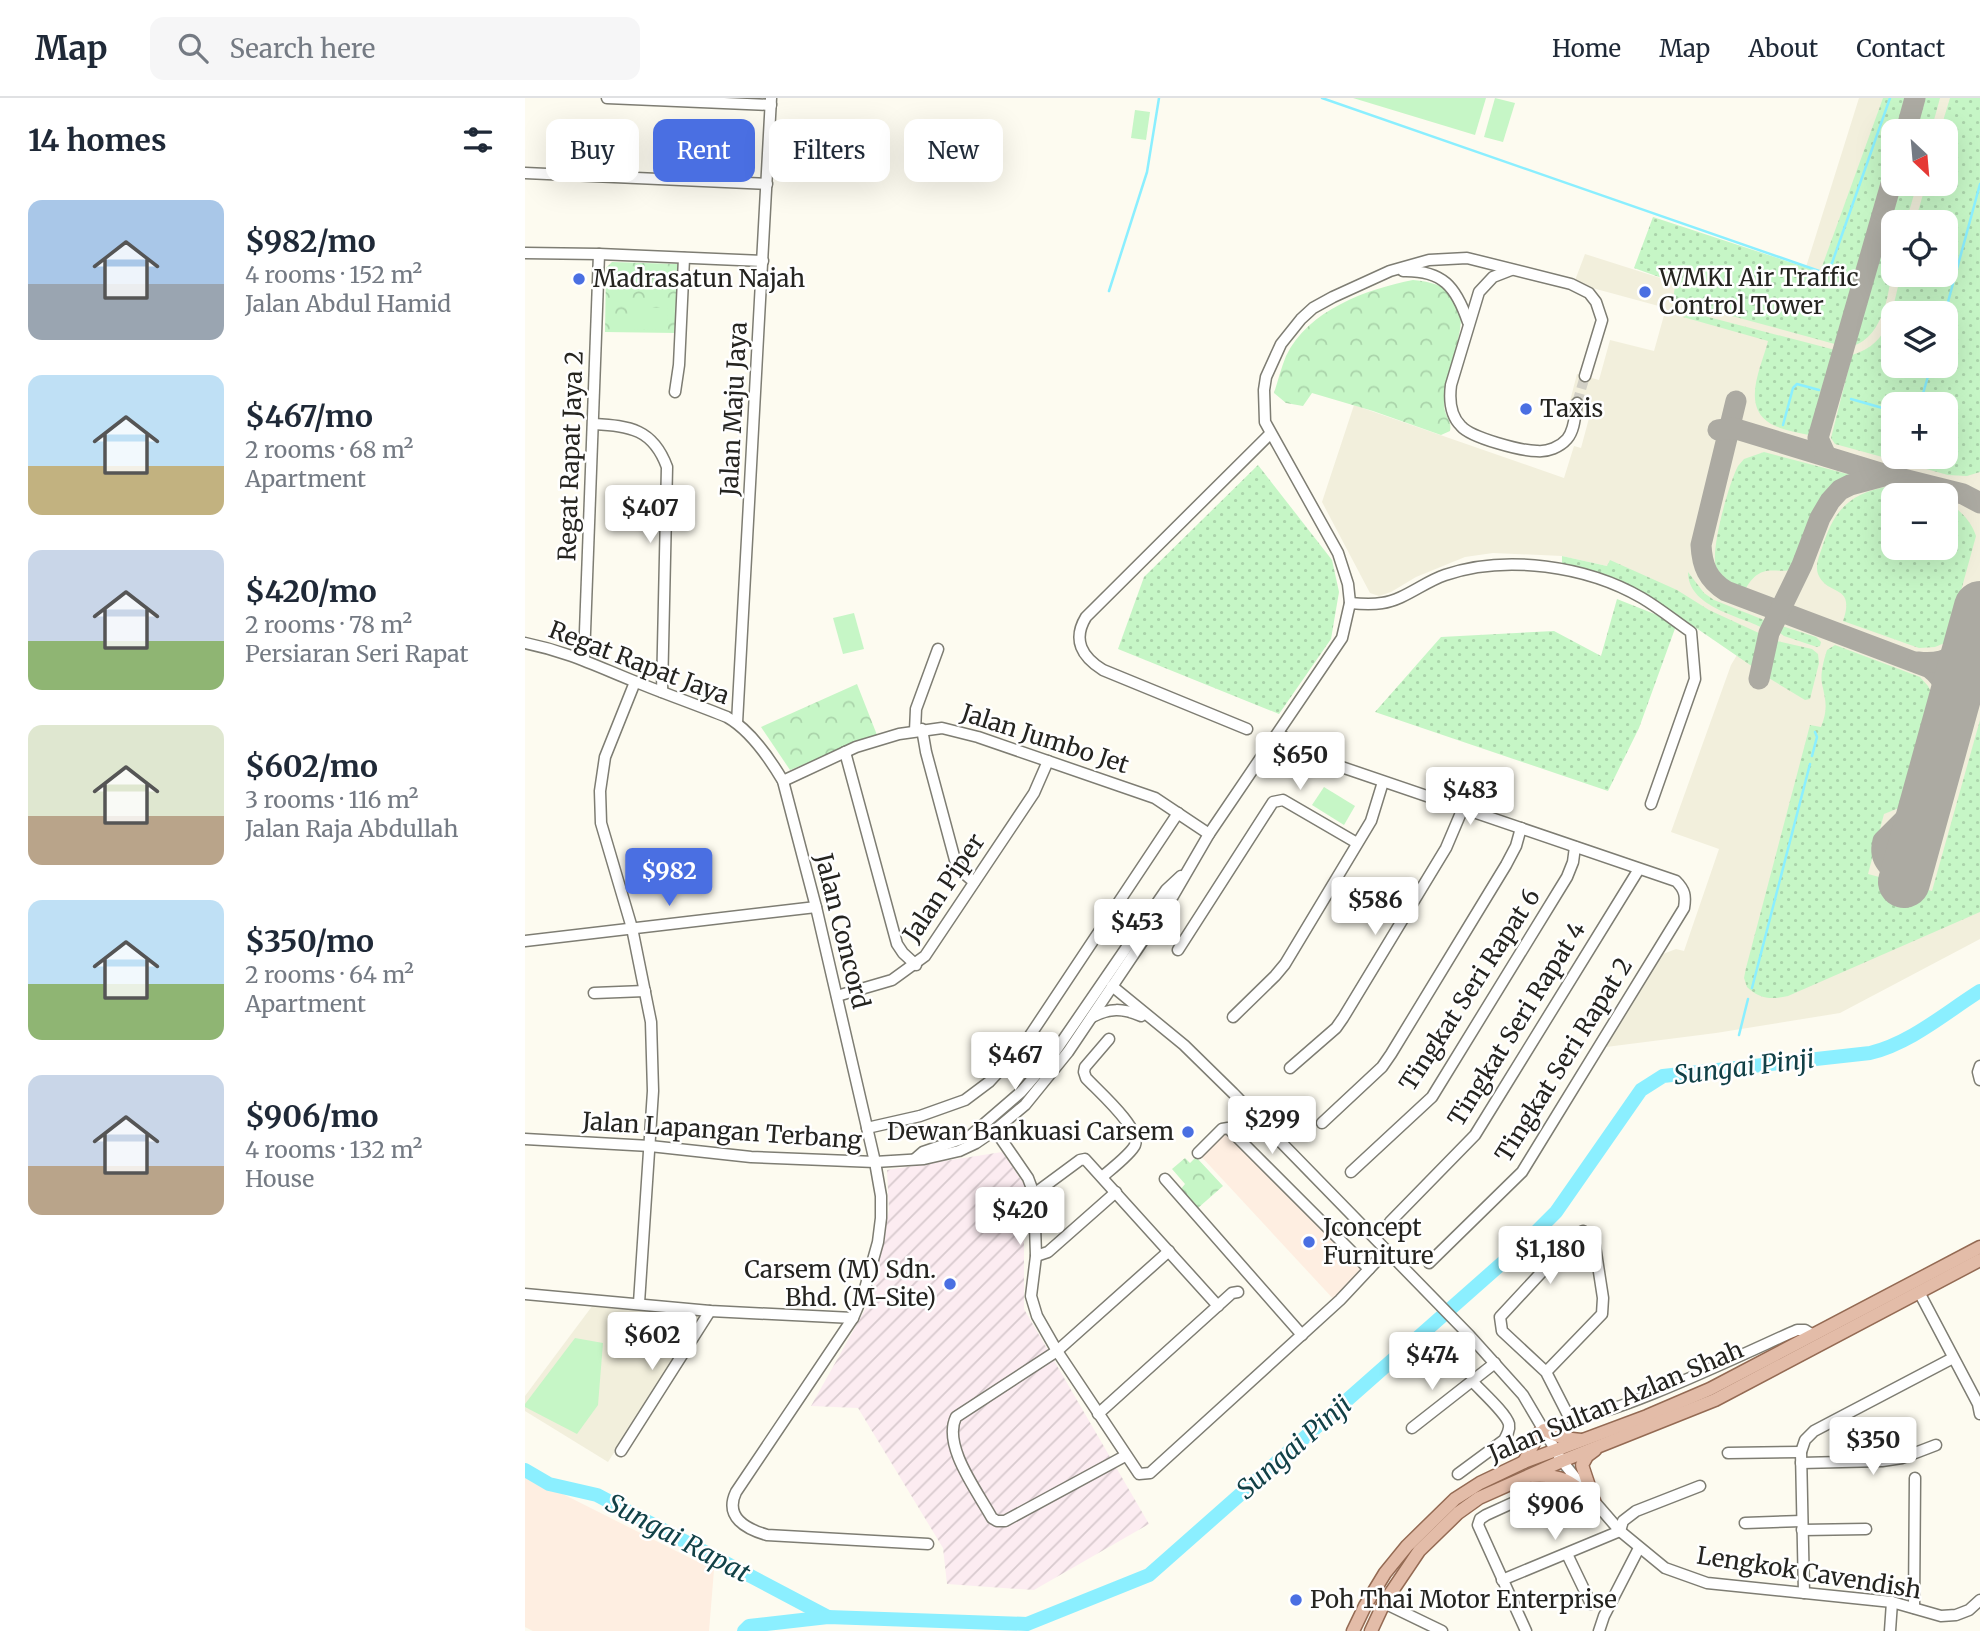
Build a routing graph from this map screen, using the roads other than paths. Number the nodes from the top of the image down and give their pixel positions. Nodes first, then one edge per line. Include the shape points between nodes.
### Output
1 (607, 98) edge
2 (771, 102) edge
3 (525, 173) edge
4 (767, 184) junction
5 (525, 253) edge
6 (600, 254) junction
7 (684, 258) junction
8 (763, 261) junction
9 (1511, 270) junction
10 (1390, 271) junction
11 (1468, 321) junction
12 (1582, 375) tunnel mouth
13 (675, 392) dead end
14 (1575, 405) tunnel mouth
15 (594, 424) junction
16 (1270, 434) junction
17 (1350, 603) junction
18 (525, 643) edge
19 (938, 649) dead end
20 (584, 659) junction
21 (635, 682) junction
22 (662, 692) junction
23 (737, 723) junction
24 (1247, 729) dead end
25 (918, 730) junction
26 (1279, 734) junction
27 (845, 752) junction
28 (1048, 761) junction
29 (783, 782) junction
30 (1383, 782) junction
31 (1651, 804) dead end
32 (1463, 808) junction
33 (1178, 813) junction
34 (1521, 828) junction
35 (1209, 834) junction
36 (1357, 843) junction
37 (1575, 847) junction
38 (1639, 869) junction
39 (1185, 872) junction
40 (974, 882) junction
41 (816, 907) junction
42 (1148, 916) junction
43 (632, 928) junction
44 (525, 941) edge
45 (1178, 950) dead end
46 (1128, 964) junction
47 (916, 965) junction
48 (1109, 988) junction
49 (645, 991) junction
50 (594, 993) dead end
51 (837, 996) junction
52 (1131, 1002) junction
53 (1141, 1016) junction
54 (1091, 1017) junction
55 (1233, 1017) dead end
56 (1066, 1035) junction
57 (1109, 1039) dead end
58 (1980, 1066) edge
59 (1290, 1068) dead end
60 (1980, 1080) edge
61 (1002, 1110) junction
62 (1322, 1122) dead end
63 (867, 1128) junction
64 (995, 1130) junction
65 (970, 1136) junction
66 (525, 1139) edge
67 (650, 1146) junction
68 (1198, 1153) dead end
69 (915, 1159) junction
70 (875, 1162) junction
71 (1351, 1172) dead end
72 (1102, 1177) junction
73 (1165, 1179) dead end
74 (1116, 1192) junction
75 (1034, 1194) junction
76 (1390, 1222) dead end
77 (1980, 1247) edge
78 (1169, 1251) junction
79 (1385, 1252) junction
80 (1036, 1256) junction
81 (1980, 1260) edge
82 (1429, 1263) dead end
83 (1369, 1269) junction
84 (1238, 1292) dead end
85 (1919, 1292) junction
86 (525, 1294) edge
87 (639, 1303) junction
88 (1218, 1306) junction
89 (710, 1311) junction
90 (853, 1318) junction
91 (1302, 1335) junction
92 (1813, 1335) junction
93 (1056, 1351) junction
94 (1953, 1358) junction
95 (1493, 1365) junction
96 (1546, 1372) junction
97 (1472, 1381) junction
98 (1979, 1407) edge
99 (1098, 1414) junction
100 (1412, 1428) dead end
101 (1542, 1432) junction
102 (1583, 1440) junction
103 (1601, 1446) junction
104 (1936, 1446) dead end
105 (621, 1451) dead end
106 (1728, 1453) dead end
107 (1555, 1455) junction
108 (1125, 1456) junction
109 (1801, 1457) junction
110 (1525, 1469) junction
111 (1458, 1474) dead end
112 (1915, 1478) dead end
113 (1565, 1479) junction
114 (1700, 1486) dead end
115 (1594, 1501) junction
116 (1745, 1523) dead end
117 (1802, 1525) junction
118 (1866, 1529) dead end
119 (1620, 1531) junction
120 (928, 1544) dead end
121 (1639, 1548) junction
122 (1567, 1554) junction
123 (1502, 1580) junction
124 (1804, 1593) junction
125 (1980, 1600) edge
126 (1892, 1602) junction
127 (1384, 1603) junction
128 (1591, 1604) dead end
129 (1914, 1608) junction
130 (1353, 1631) edge
131 (1371, 1631) edge
132 (1442, 1631) edge
133 (1526, 1631) edge
134 (1599, 1631) edge
135 (1890, 1631) edge

1 - 2 street
2 - 4 street, Jalan Maju Jaya
3 - 4 street
4 - 8 street, Jalan Maju Jaya
5 - 6 street
6 - 7 street
6 - 15 street, Regat Rapat Jaya 2
7 - 8 street
7 - 13 street
8 - 23 street, Jalan Maju Jaya
9 - 10 street, Jalan Lapangan Terbang via 1458,258
9 - 11 street via 1483,286
9 - 12 street, Jalan Lapangan Terbang via 1571,284 1596,302 1602,320
10 - 11 street, Jalan Lapangan Terbang via 1418,270 1446,281 1460,298
10 - 16 street, Jalan Lapangan Terbang via 1313,308 1289,331 1266,377 1265,422
11 - 14 street via 1450,398 1461,427 1476,437 1544,451 1567,439
15 - 20 street, Regat Rapat Jaya 2
15 - 22 street via 632,427 656,447 667,467
16 - 17 street, Jalan Lapangan Terbang via 1338,554
16 - 24 street via 1086,617 1078,639 1082,653 1103,670
17 - 26 street, Jalan Lapangan Terbang via 1336,650
17 - 31 street via 1384,603 1467,568 1548,567 1584,574 1642,598 1691,632 1695,679
18 - 20 street, Regat Rapat Jaya
19 - 25 street via 916,709
20 - 21 street, Regat Rapat Jaya
21 - 22 street, Regat Rapat Jaya
21 - 43 street via 605,757 600,791 601,822
22 - 23 street, Regat Rapat Jaya
23 - 29 street, Jalan Concord
25 - 27 street, Jalan Jumbo Jet
25 - 28 street, Jalan Jumbo Jet via 942,727
25 - 40 street via 955,860
26 - 30 street via 1324,761
26 - 35 street, Jalan Lapangan Terbang
27 - 29 street, Jalan Jumbo Jet
27 - 47 street via 897,944
28 - 33 street, Jalan Jumbo Jet via 1155,798
28 - 40 street, Jalan Piper via 1034,793
29 - 41 street, Jalan Concord
30 - 32 street
30 - 36 street via 1377,807
32 - 34 street
32 - 59 street via 1446,848 1343,1018
33 - 35 street, Jalan Jumbo Jet
33 - 63 street via 1025,1043 989,1082 965,1100
34 - 37 street
34 - 62 street via 1506,865 1391,1054
35 - 39 street, Jalan Lapangan Terbang
36 - 45 street via 1283,800 1273,802
36 - 55 street via 1280,970
37 - 38 street
37 - 71 street, Tingkat Seri Rapat 6 via 1567,877 1432,1097
38 - 76 street, Tingkat Seri Rapat 4 via 1475,1135
38 - 82 street, Tingkat Seri Rapat 2 via 1676,881 1686,897 1683,908 1522,1172
39 - 42 street, Jalan Lapangan Terbang
39 - 46 street, Jalan Lapangan Terbang
40 - 47 street, Jalan Piper via 935,944
41 - 43 street
41 - 51 street, Jalan Concord
42 - 48 street via 1112,973
42 - 56 street, Jalan Lapangan Terbang
43 - 44 street
43 - 49 street
46 - 48 street, Jalan Lapangan Terbang
46 - 52 street via 1120,986
47 - 51 street, Jalan Piper via 880,985
48 - 52 street
48 - 53 street
48 - 54 street, Jalan Lapangan Terbang
48 - 56 street
49 - 50 street
49 - 67 street via 653,1057
51 - 63 street, Jalan Concord
52 - 79 street via 1233,1093
53 - 54 street via 1111,1009
53 - 79 street via 1181,1048
54 - 64 street, Jalan Lapangan Terbang via 1028,1101
56 - 61 street, Jalan Lapangan Terbang
57 - 72 street via 1084,1072 1130,1125 1136,1139 1132,1149
58 - 60 street
61 - 64 street
61 - 65 street, Jalan Lapangan Terbang
63 - 70 street, Jalan Concord
64 - 65 street
64 - 69 street, Jalan Lapangan Terbang via 959,1151
64 - 75 street
65 - 69 street, Jalan Lapangan Terbang
66 - 67 street, Jalan Lapangan Terbang
67 - 70 street, Jalan Lapangan Terbang via 751,1157
67 - 87 street
68 - 83 street via 1222,1129 1229,1128
69 - 70 street, Jalan Lapangan Terbang
70 - 90 street, Jalan Concord via 881,1218 872,1266
72 - 74 street
72 - 75 street via 1088,1161 1080,1160
73 - 91 street
74 - 78 street
74 - 80 street via 1048,1252
75 - 80 street
77 - 92 main road, Jalan Sultan Azlan Shah
78 - 88 street
78 - 93 street
79 - 83 street
79 - 95 street, Lengkok Cavendish
80 - 93 street via 1031,1296
81 - 85 main road, Jalan Sultan Azlan Shah
83 - 91 street
84 - 88 street
85 - 94 street
85 - 103 main road, Jalan Sultan Azlan Shah via 1715,1400
86 - 87 street
87 - 89 street
88 - 99 street
89 - 90 street
89 - 105 street
90 - 120 street, Jalan Concord via 731,1501 731,1510 756,1532 779,1536
91 - 108 street via 1150,1473 1139,1474
92 - 96 street via 1797,1330 1639,1399 1576,1420 1565,1411
92 - 102 main road, Jalan Sultan Azlan Shah via 1710,1389
93 - 99 street
93 - 108 street via 956,1417 951,1426 954,1448 992,1518 1005,1521
94 - 98 street
94 - 109 street via 1814,1431 1805,1440
95 - 97 street
95 - 101 street, Lengkok Cavendish
96 - 96 street via 1602,1314 1595,1246 1583,1231 1500,1317 1502,1331
97 - 100 street
97 - 111 street via 1509,1424 1508,1433
99 - 108 street
101 - 102 main road
101 - 107 street, Lengkok Cavendish
101 - 110 main road
102 - 107 main road, Jalan Sultan Azlan Shah
103 - 107 main road, Jalan Sultan Azlan Shah
103 - 115 main road via 1582,1465
104 - 109 street via 1882,1461
106 - 109 street
107 - 110 main road, Jalan Sultan Azlan Shah
107 - 115 street, Lengkok Cavendish
109 - 117 street
110 - 113 main road
110 - 127 main road, Jalan Sultan Azlan Shah via 1458,1513 1419,1550
110 - 130 main road, Jalan Sultan Azlan Shah via 1480,1483 1430,1521 1385,1573
112 - 129 street
113 - 115 main road
113 - 123 street via 1480,1519 1479,1532
114 - 119 street via 1629,1515
115 - 119 street, Lengkok Cavendish
116 - 117 street
117 - 118 street
117 - 124 street
119 - 121 street, Lengkok Cavendish
119 - 122 street
121 - 124 street, Lengkok Cavendish via 1665,1568 1699,1580
121 - 134 street
122 - 123 street
122 - 128 street
123 - 133 street
124 - 126 street, Lengkok Cavendish
125 - 129 street, Lengkok Cavendish via 1956,1615
126 - 129 street, Lengkok Cavendish
126 - 135 street
127 - 131 main road, Jalan Sultan Azlan Shah
127 - 132 street

